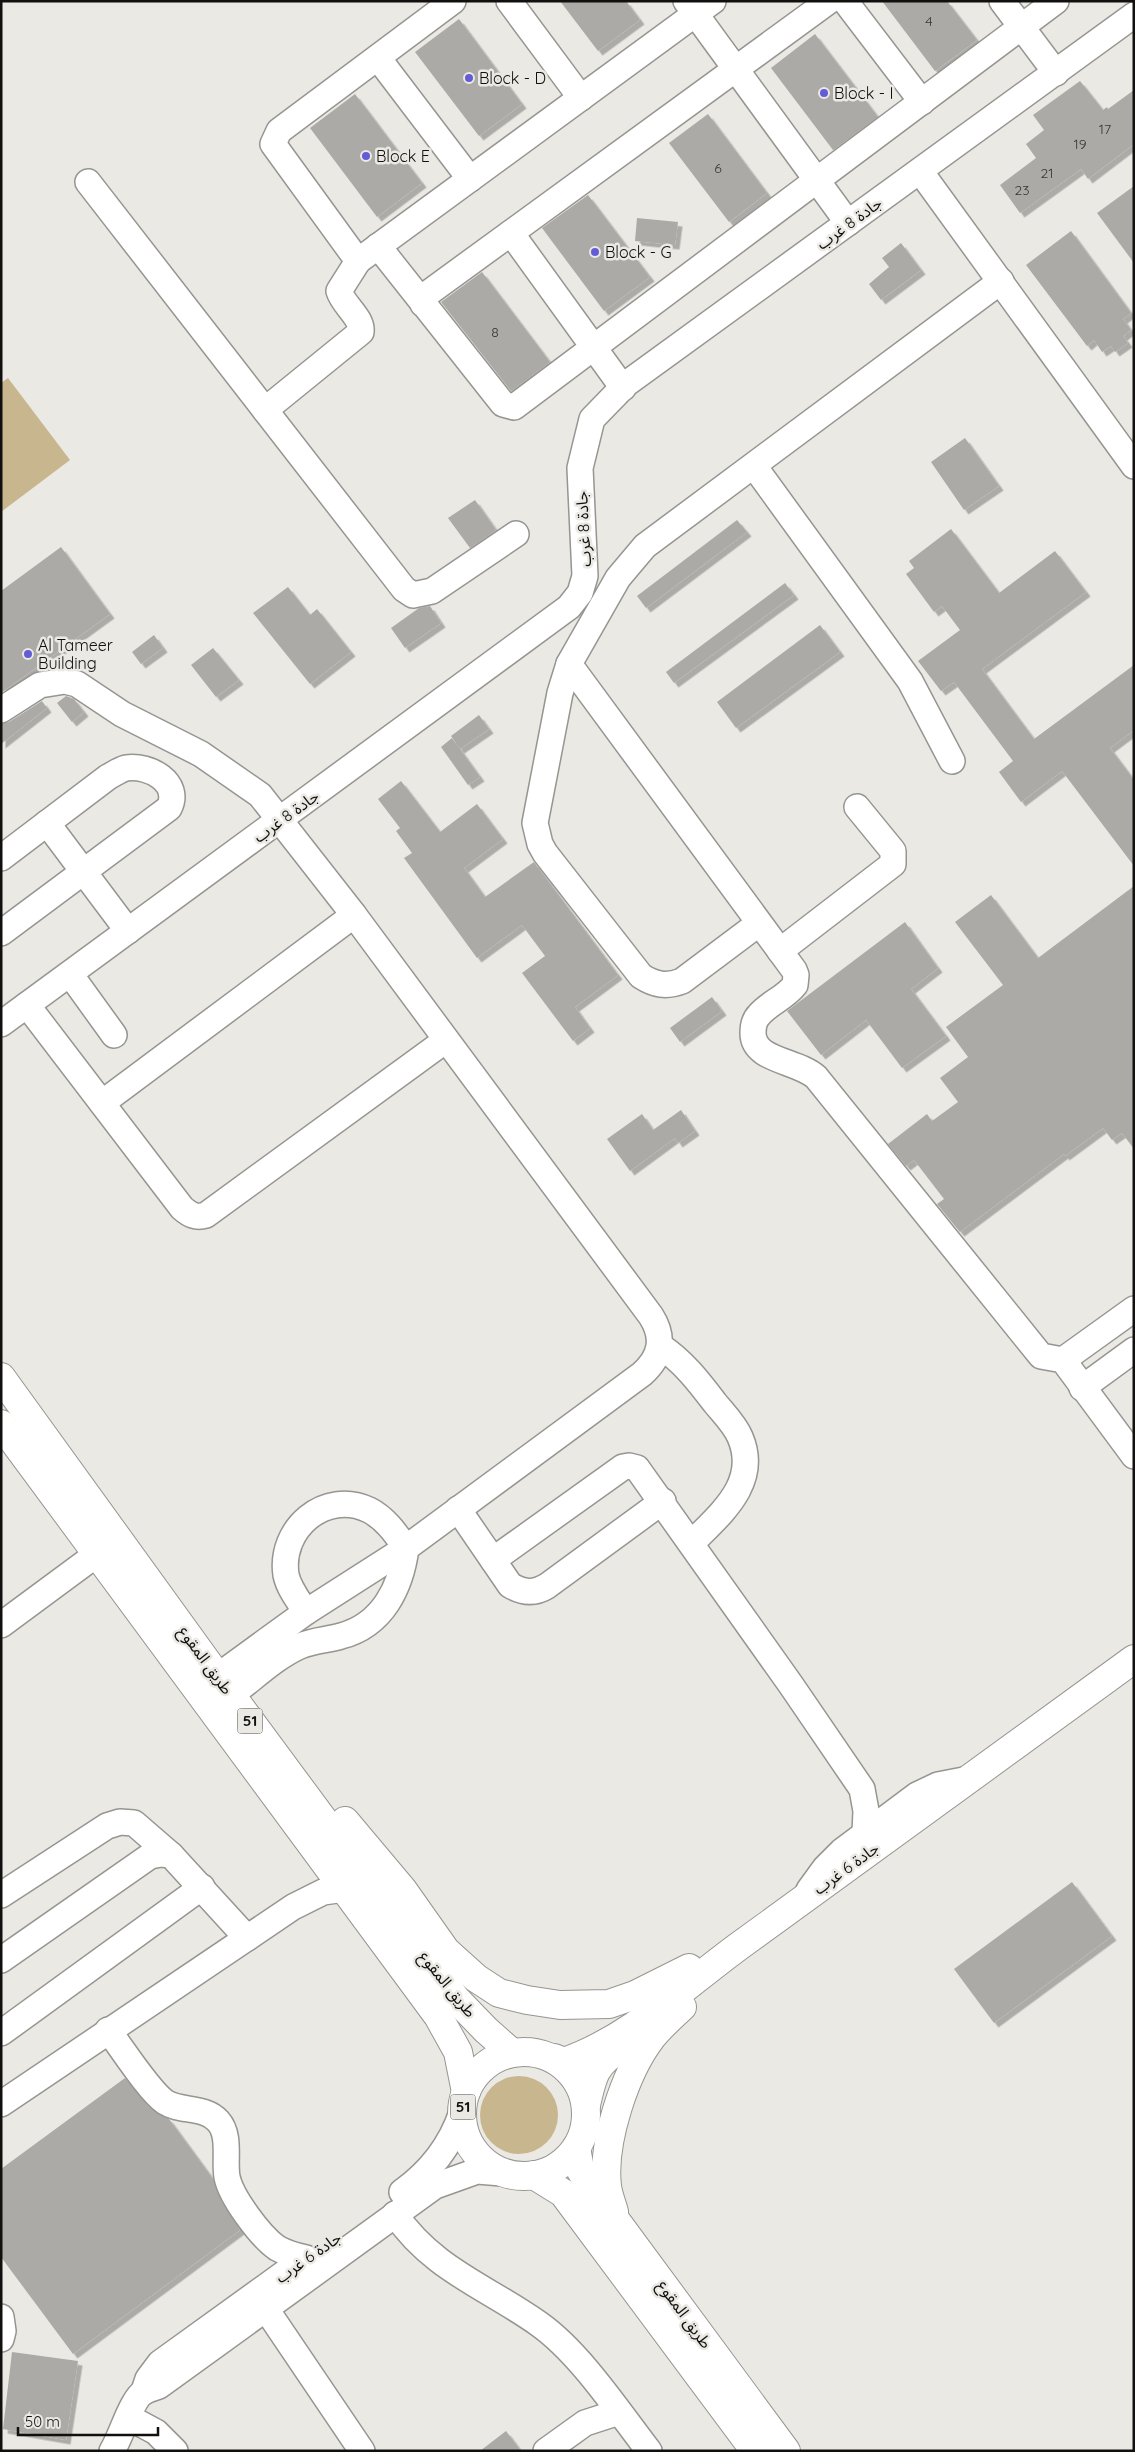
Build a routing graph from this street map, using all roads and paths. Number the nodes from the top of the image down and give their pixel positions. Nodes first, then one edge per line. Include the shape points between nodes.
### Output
1 (453, 1) edge
2 (509, 1) edge
3 (829, 1) edge
4 (846, 1) edge
5 (1002, 1) edge
6 (1056, 1) edge
7 (698, 5) edge
8 (1134, 15) edge
9 (1022, 28) junction
10 (378, 58) junction
11 (736, 69) junction
12 (1056, 73) junction
13 (581, 98) junction
14 (922, 102) junction
15 (920, 171) junction
16 (470, 179) junction
17 (817, 180) junction
18 (88, 182) dead end
19 (848, 223) junction
20 (511, 233) junction
21 (378, 246) junction
22 (358, 261) junction
23 (1000, 282) junction
24 (423, 304) junction
25 (594, 347) junction
26 (623, 388) junction
27 (265, 410) junction
28 (754, 466) junction
29 (1134, 466) edge
30 (516, 534) dead end
31 (569, 664) junction
32 (1, 710) edge
33 (952, 761) dead end
34 (857, 807) dead end
35 (280, 820) junction
36 (47, 823) junction
37 (1, 858) edge
38 (84, 872) junction
39 (354, 915) junction
40 (758, 924) junction
41 (128, 931) junction
42 (1, 933) edge
43 (780, 951) junction
44 (70, 974) junction
45 (27, 1005) junction
46 (1, 1024) edge
47 (114, 1035) dead end
48 (446, 1040) junction
49 (102, 1102) junction
50 (1134, 1309) edge
51 (660, 1346) junction
52 (1134, 1350) edge
53 (1063, 1360) junction
54 (1, 1377) edge
55 (1082, 1388) junction
56 (1, 1424) edge
57 (1134, 1456) edge
58 (663, 1501) junction
59 (458, 1509) junction
60 (692, 1543) junction
61 (406, 1548) junction
62 (97, 1554) junction
63 (493, 1560) junction
64 (306, 1612) junction
65 (1, 1625) edge
66 (1134, 1659) edge
67 (1134, 1674) edge
68 (224, 1686) junction
69 (969, 1779) junction
70 (297, 1785) junction
71 (862, 1789) junction
72 (907, 1802) junction
73 (865, 1833) junction
74 (171, 1855) junction
75 (202, 1887) junction
76 (345, 1889) junction
77 (1, 1895) edge
78 (804, 1899) junction
79 (247, 1938) junction
80 (732, 1958) junction
81 (1, 1960) edge
82 (108, 2030) junction
83 (1, 2033) edge
84 (512, 2053) junction
85 (554, 2058) junction
86 (464, 2102) junction
87 (1, 2104) edge
88 (586, 2105) junction
89 (576, 2148) junction
90 (502, 2173) junction
91 (534, 2175) junction
92 (395, 2214) junction
93 (618, 2223) junction
94 (306, 2258) junction
95 (266, 2309) junction
96 (1, 2318) edge
97 (1, 2339) edge
98 (144, 2391) junction
99 (619, 2412) junction
100 (128, 2417) junction
101 (118, 2449) edge
102 (174, 2451) edge
103 (362, 2451) edge
104 (546, 2451) edge
105 (649, 2451) edge
106 (755, 2451) edge
107 (786, 2451) edge

1 - 10 street
2 - 13 street
3 - 11 street
4 - 14 street
5 - 9 street
6 - 9 street
7 - 11 street
7 - 13 street
8 - 12 street, جادة 8 غرب
9 - 12 street
9 - 14 street
10 - 16 street
10 - 22 street via 279,131 273,144
11 - 17 street
11 - 20 street
12 - 15 street, جادة 8 غرب
13 - 16 street
14 - 17 street
15 - 19 street, جادة 8 غرب
15 - 23 street
16 - 21 street
17 - 19 street
17 - 25 street
18 - 27 street
19 - 26 street, جادة 8 غرب
20 - 24 street via 427,294
20 - 25 street
21 - 22 street
21 - 24 street
22 - 27 street via 339,291 342,300 360,322 360,332
23 - 28 street
23 - 29 street
24 - 25 street via 503,404 514,407
25 - 26 street
26 - 35 street, جادة 8 غرب via 592,420 580,468 585,576 575,601 555,619
27 - 30 street via 404,589 413,595 432,591
28 - 31 street via 655,537 635,556 618,578
28 - 33 street via 910,681
31 - 40 street
31 - 40 street via 560,692 535,812 537,834 551,861 641,976 656,984 682,981
32 - 35 street via 40,685 65,681 78,684 122,714 222,767 260,796
34 - 43 street via 893,851 893,864
35 - 39 street
35 - 41 street, جادة 8 غرب
36 - 37 street
36 - 38 street
36 - 38 street via 108,777 124,769 141,768 168,782 174,796 169,808
38 - 41 street
38 - 42 street
39 - 48 street
39 - 49 street
40 - 43 street
41 - 44 street, جادة 8 غرب
43 - 53 street via 794,970 796,980 792,990 754,1022 756,1045 768,1056 803,1067 816,1077 1041,1356
44 - 45 street, جادة 8 غرب
44 - 47 street
45 - 46 street, جادة 8 غرب
45 - 49 street
48 - 49 street via 199,1217 182,1208
48 - 51 street via 651,1316 657,1325
50 - 53 street
51 - 59 street via 657,1357 642,1374
51 - 60 street via 695,1378 740,1436 745,1450 744,1480 737,1494
52 - 55 street
53 - 55 street
54 - 68 main road, طريق المقوع / 51
55 - 57 street
56 - 62 main road, طريق المقوع / 51
58 - 60 street
58 - 63 street via 538,1591 519,1590 510,1585
58 - 63 street via 640,1470 626,1466
59 - 61 street
59 - 63 street
60 - 71 street
61 - 64 street
61 - 64 street via 384,1521 369,1510 351,1505 332,1506 314,1512 300,1524 290,1540 285,1558 286,1577
61 - 68 street via 398,1585 376,1616 343,1636 310,1642
62 - 65 street
62 - 76 main road, طريق المقوع / 51
64 - 68 street
66 - 69 main road, جادة 6 غرب
67 - 80 main road, جادة 6 غرب
68 - 70 main road, طريق المقوع / 51
69 - 72 street via 938,1785
69 - 78 main road, جادة 6 غرب
70 - 80 main road via 321,1798 346,1822 403,1890 446,1951 476,1978 499,1993 560,2005 609,2004 635,1995 692,1966
70 - 84 main road, طريق المقوع / 51 via 456,1998
71 - 72 street via 884,1798
71 - 73 street
72 - 73 street
73 - 78 street via 825,1868
74 - 75 street
74 - 77 street via 134,1823 120,1822 107,1826
74 - 81 street via 150,1856
75 - 79 street
75 - 83 street
76 - 79 street via 312,1896
76 - 86 main road, طريق المقوع / 51 via 438,2016 458,2052
78 - 80 main road, جادة 6 غرب
79 - 82 street
80 - 85 main road, جادة 6 غرب via 618,2038 564,2062
80 - 88 main road, جادة 6 غرب via 604,2059 594,2073
80 - 93 main road via 651,2038 630,2078 617,2112 608,2152 607,2187
82 - 87 street
82 - 94 street via 160,2098 172,2105 209,2115 219,2122 224,2133 227,2176 233,2192 271,2243
84 - 85 main road, 51 via 528,2052
84 - 86 main road, 51 via 492,2060 476,2074
85 - 88 main road, 51 via 572,2074
86 - 90 main road, 51 via 465,2134 475,2152
86 - 94 street, جادة 6 غرب via 456,2129 421,2178
88 - 89 main road, 51 via 582,2135
89 - 91 main road, 51 via 557,2166
89 - 93 main road, طريق المقوع via 580,2169
90 - 91 main road, 51
90 - 92 street, جادة 6 غرب via 477,2171 448,2180
91 - 106 main road, طريق المقوع / 51 via 563,2193
92 - 95 street, جادة 6 غرب
92 - 99 street via 408,2234 430,2255 540,2325 574,2356
93 - 107 main road, طريق المقوع
94 - 98 street, جادة 6 غرب via 160,2363
95 - 98 street, جادة 6 غرب via 158,2386
95 - 103 street
96 - 97 street
98 - 100 street, جادة 6 غرب via 133,2404
99 - 104 street via 585,2423
99 - 105 street
100 - 101 street, جادة 6 غرب
100 - 102 street via 156,2432

